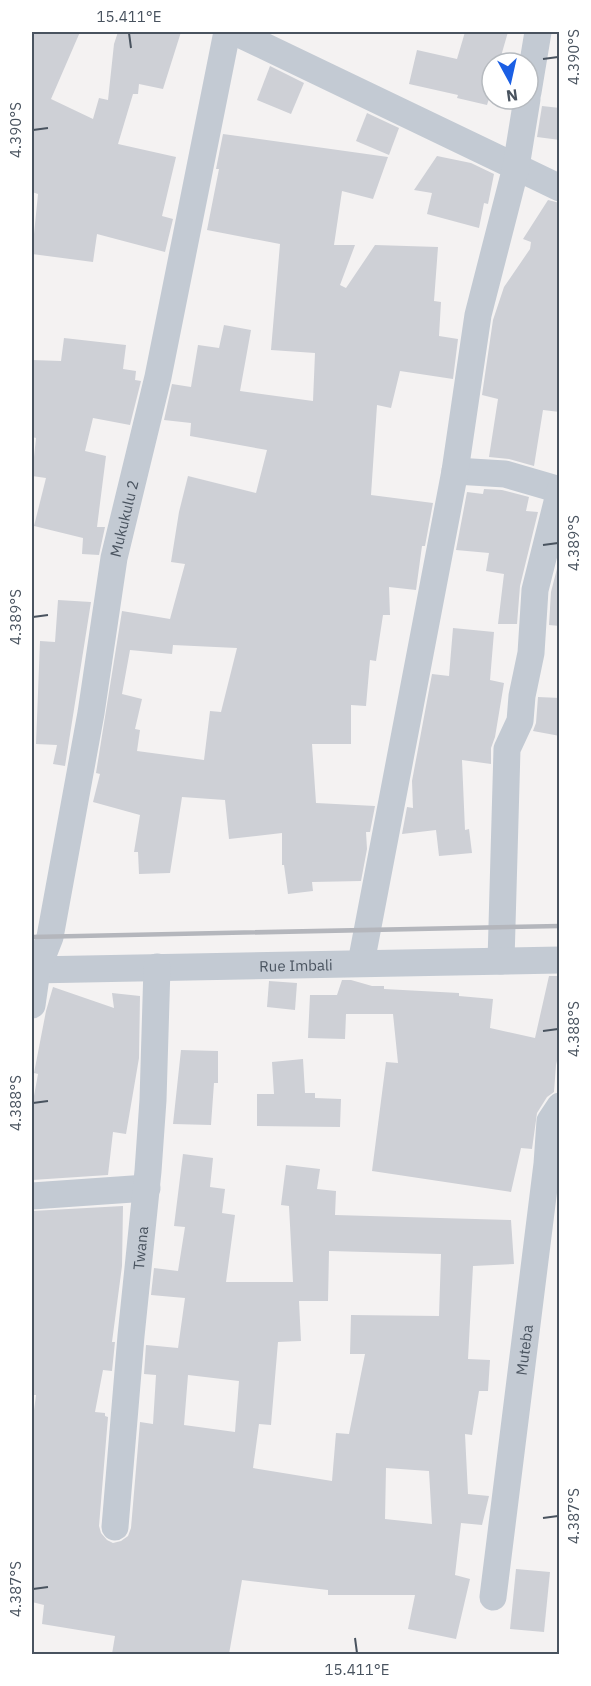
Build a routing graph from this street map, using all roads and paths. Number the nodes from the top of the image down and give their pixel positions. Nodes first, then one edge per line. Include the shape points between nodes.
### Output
1 (227, 32) edge
2 (235, 32) edge
3 (538, 32) edge
4 (535, 51) edge
5 (525, 111) edge
6 (516, 166) junction
7 (560, 188) edge
8 (455, 471) junction
9 (560, 490) edge
10 (560, 960) edge
11 (501, 961) junction
12 (361, 963) junction
13 (157, 967) junction
14 (34, 970) edge
15 (32, 1005) edge
16 (560, 1106) edge
17 (147, 1188) junction
18 (32, 1196) edge
19 (116, 1527) dead end
20 (493, 1597) dead end

1 - 14 street, Mukukulu 2 via 158,377 114,558 91,713 50,937
2 - 6 street
3 - 4 street
5 - 6 street
6 - 7 street
6 - 8 street via 478,315
8 - 9 street via 505,474
8 - 12 street
9 - 11 street via 535,590 531,653 520,721 507,749
10 - 11 street, Rue Imbali
11 - 12 street, Rue Imbali
12 - 13 street, Rue Imbali
13 - 14 street, Rue Imbali
13 - 17 street, Twana
14 - 15 street, Mukukulu 2
16 - 20 street, Muteba via 550,1121
17 - 18 street
17 - 19 street, Twana

